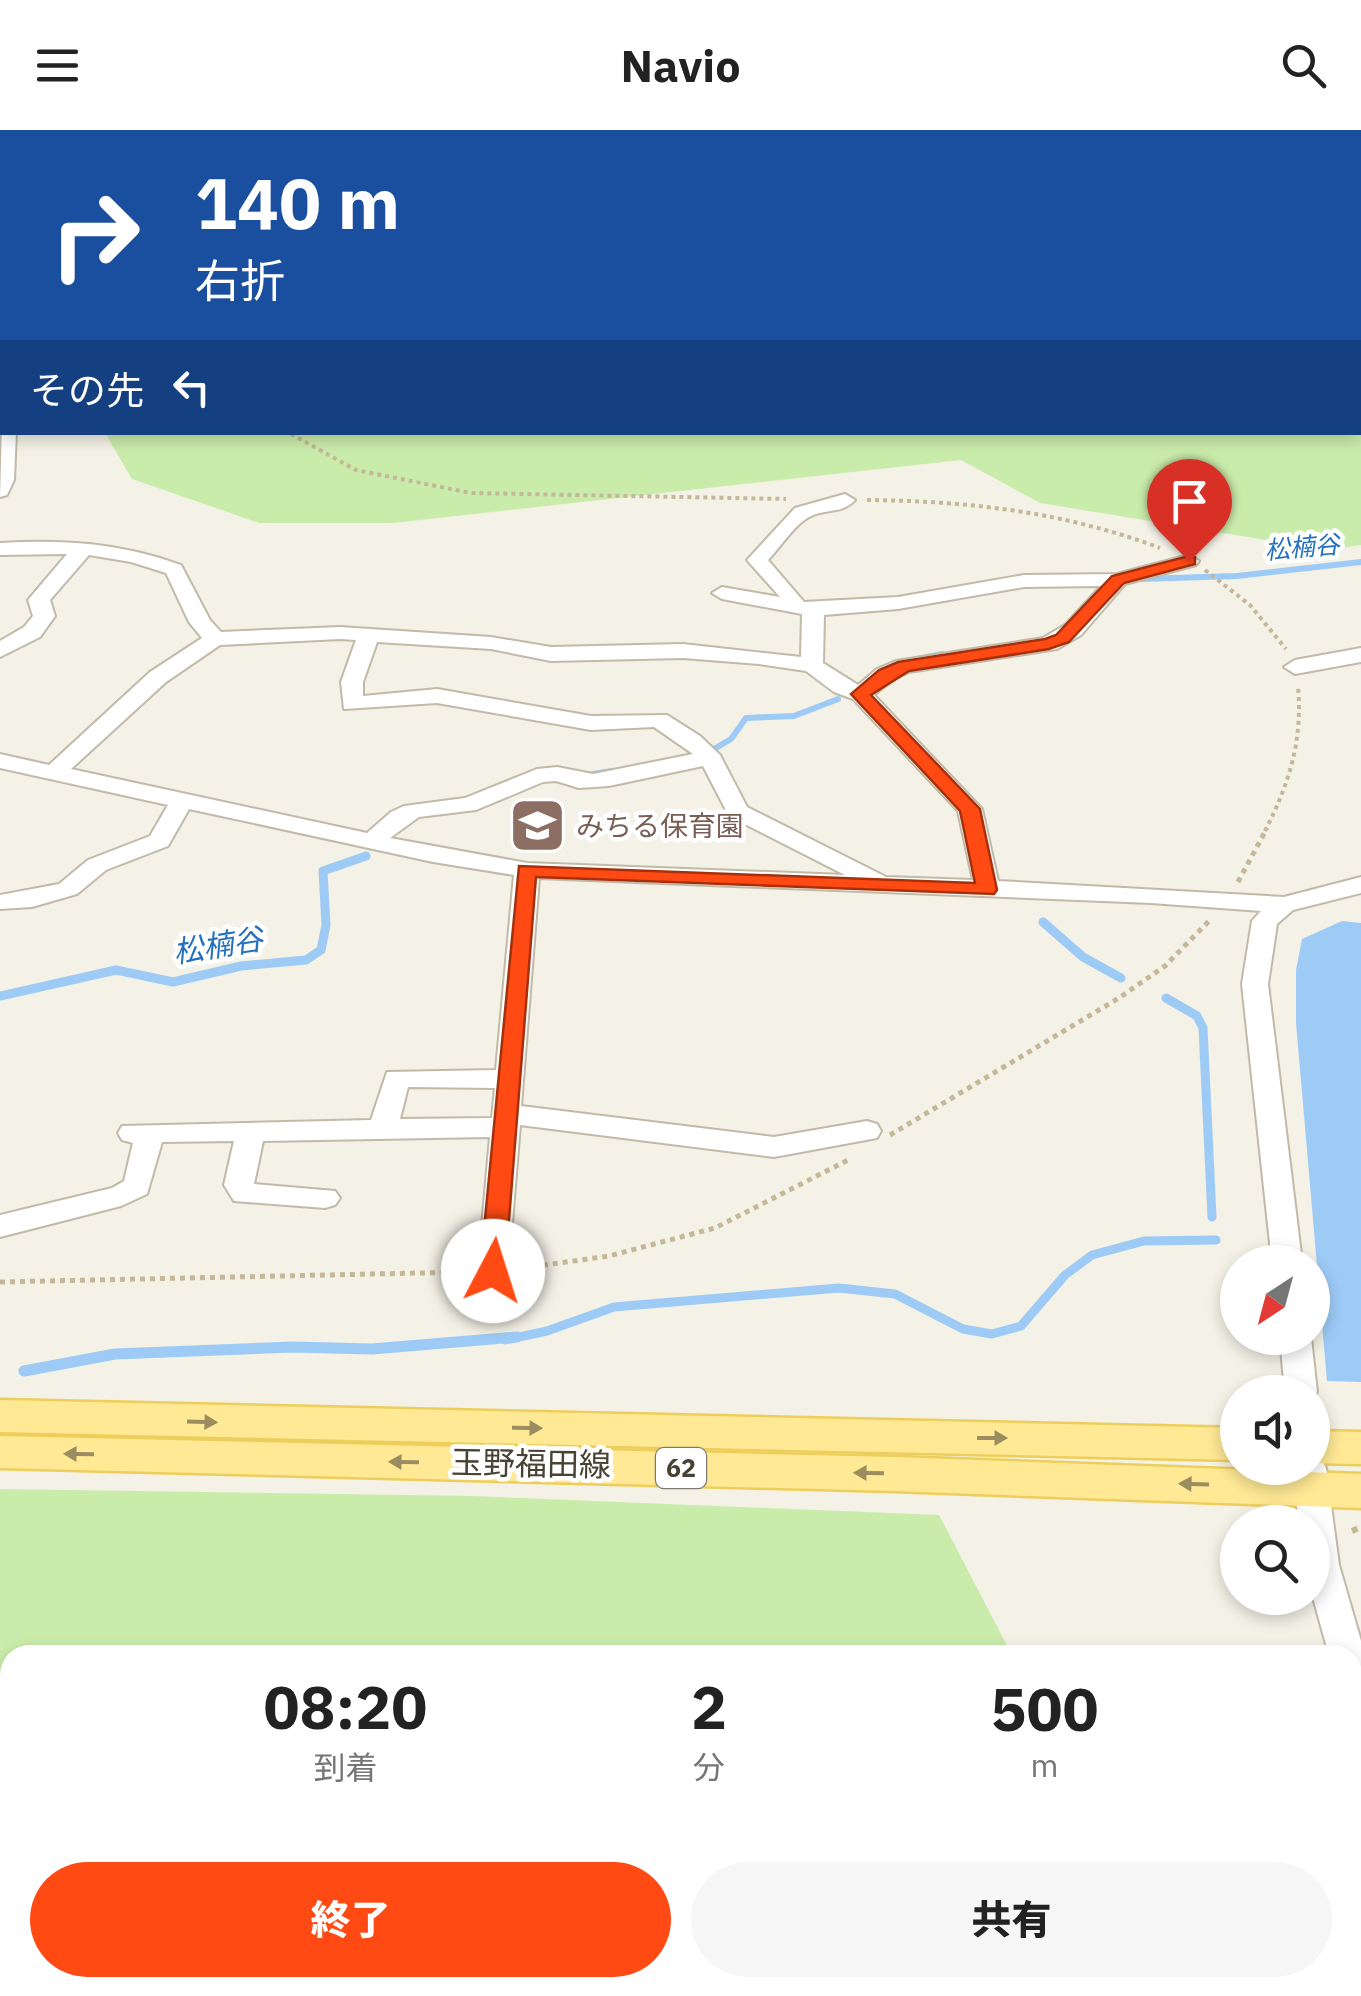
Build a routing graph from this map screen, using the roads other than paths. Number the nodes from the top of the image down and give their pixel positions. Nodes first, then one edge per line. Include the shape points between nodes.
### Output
1 (7, 435) edge
2 (0, 491) edge
3 (845, 500) road end
4 (0, 550) edge
5 (83, 550) junction
6 (1198, 566) road end
7 (1118, 580) junction
8 (722, 593) dead end
9 (804, 608) junction
10 (368, 636) junction
11 (215, 639) junction
12 (0, 650) edge
13 (1361, 655) edge
14 (812, 664) junction
15 (1294, 667) road end
16 (860, 694) junction
17 (709, 758) junction
18 (0, 761) edge
19 (54, 773) junction
20 (182, 801) junction
21 (373, 842) junction
22 (526, 870) junction
23 (1361, 885) edge
24 (886, 886) junction
25 (987, 890) junction
26 (0, 902) edge
27 (1284, 904) junction
28 (506, 1079) junction
29 (506, 1120) junction
30 (383, 1128) junction
31 (251, 1131) junction
32 (868, 1131) dead end
33 (325, 1198) dead end
34 (0, 1226) edge
35 (1284, 1245) edge
36 (493, 1271) road end
37 (0, 1416) edge
38 (1220, 1444) edge
39 (1330, 1447) edge
40 (1361, 1448) edge
41 (0, 1452) edge
42 (1220, 1478) edge
43 (1312, 1485) edge
44 (1319, 1485) edge
45 (1358, 1516) edge
46 (1345, 1645) edge

1 - 2 street
3 - 9 street via 802,512 757,560
4 - 5 street
5 - 11 street via 174,569
5 - 12 street via 39,600 44,616 32,632
6 - 7 street
7 - 9 street via 1024,581 898,603
7 - 16 street via 1063,638 904,666
8 - 9 street
9 - 14 street
10 - 11 street
10 - 14 street via 551,654 683,651
10 - 17 street via 352,682 352,704 437,696 591,722 659,720
11 - 19 street via 158,677
13 - 15 street
14 - 16 street
16 - 25 street via 970,809
17 - 21 street via 578,781 556,774 484,800 409,810
17 - 24 street via 737,811
18 - 19 street
19 - 20 street
20 - 21 street
20 - 26 street via 159,840 97,866 68,889
21 - 22 street
22 - 24 street
22 - 28 street
23 - 27 street
24 - 25 street
25 - 27 street
27 - 35 street via 1265,921 1256,984
28 - 29 street
28 - 30 street via 397,1078
29 - 30 street
29 - 32 street via 774,1148
29 - 36 street
30 - 31 street
31 - 33 street via 239,1185 244,1194
31 - 34 street via 141,1133 137,1187
37 -> 38 main road, 玉野福田線 / 62
39 - 40 main road
42 -> 41 main road, 玉野福田線 / 62
43 - 46 street via 1322,1566
44 - 45 main road, 玉野福田線 / 62

